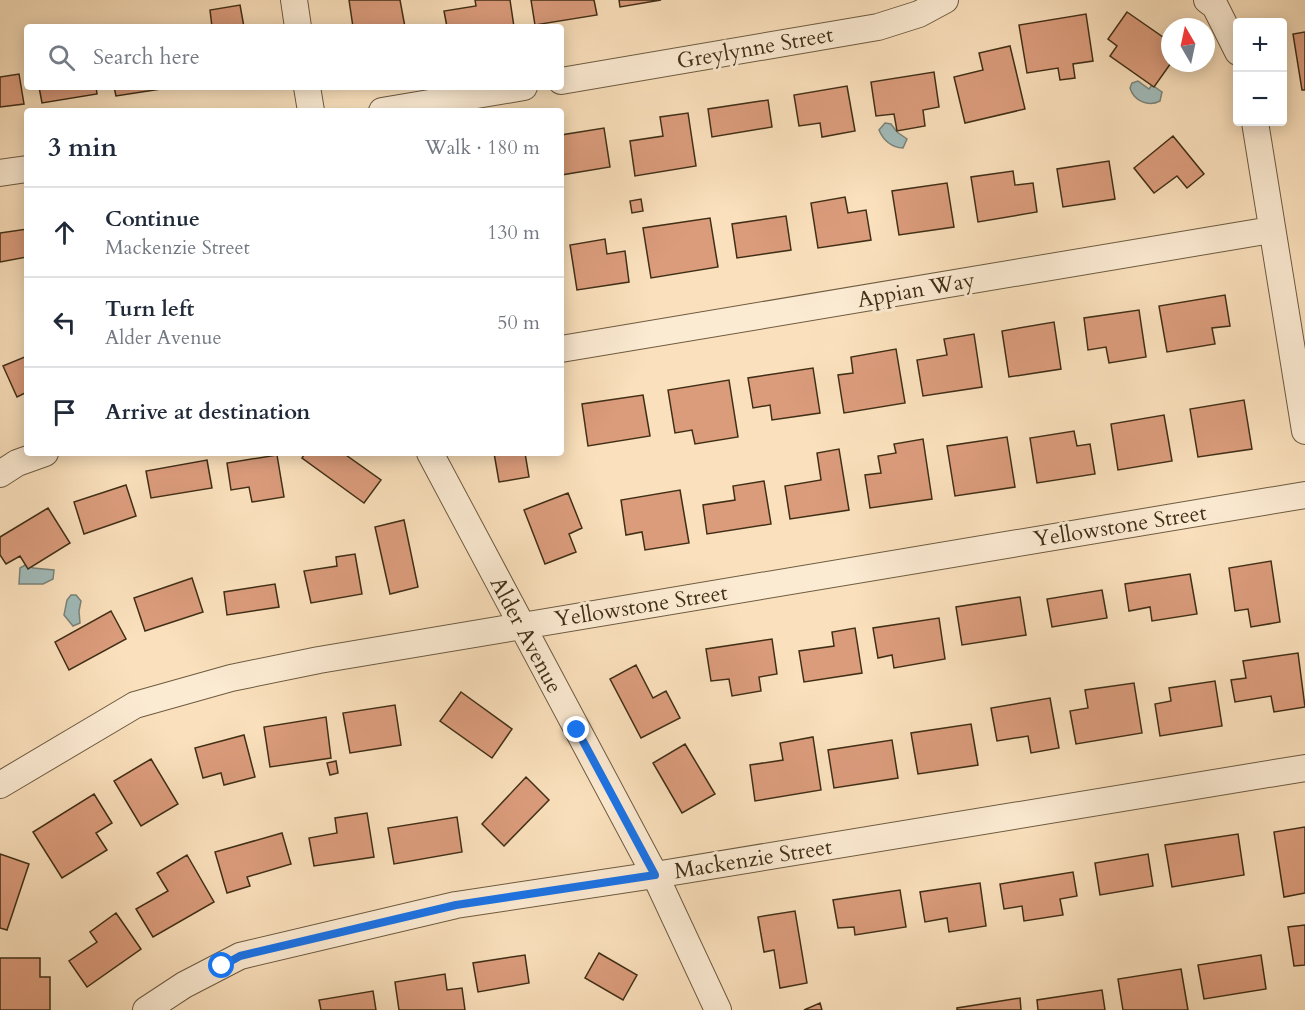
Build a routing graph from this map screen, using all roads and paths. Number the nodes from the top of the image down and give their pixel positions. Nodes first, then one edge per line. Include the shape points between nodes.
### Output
1 (294, 0) edge
2 (945, 0) edge
3 (1207, 0) edge
4 (918, 7) edge
5 (298, 24) edge
6 (1233, 42) edge
7 (564, 80) edge
8 (308, 90) edge
9 (506, 90) edge
10 (310, 108) edge
11 (400, 108) edge
12 (1256, 126) edge
13 (24, 169) edge
14 (0, 173) edge
15 (1271, 230) junction
16 (564, 348) edge
17 (1305, 431) edge
18 (37, 456) edge
19 (432, 456) edge
20 (0, 474) edge
21 (1305, 495) edge
22 (521, 626) junction
23 (1305, 768) edge
24 (0, 785) edge
25 (655, 875) junction
26 (146, 1010) edge
27 (718, 1010) edge

1 - 5 street
2 - 4 street, Greylynne Street
3 - 6 street via 1215,6
4 - 7 street, Greylynne Street via 878,27
8 - 10 street
9 - 11 street
12 - 15 street
13 - 14 street
15 - 16 street, Appian Way
15 - 17 street
18 - 20 street
19 - 22 street, Alder Avenue
21 - 22 street, Yellowstone Street
22 - 24 street, Yellowstone Street via 231,678 135,705
22 - 25 street, Alder Avenue
23 - 25 street, Mackenzie Street
25 - 26 street, Mackenzie Street via 456,905 240,956
25 - 27 street, Alder Avenue

